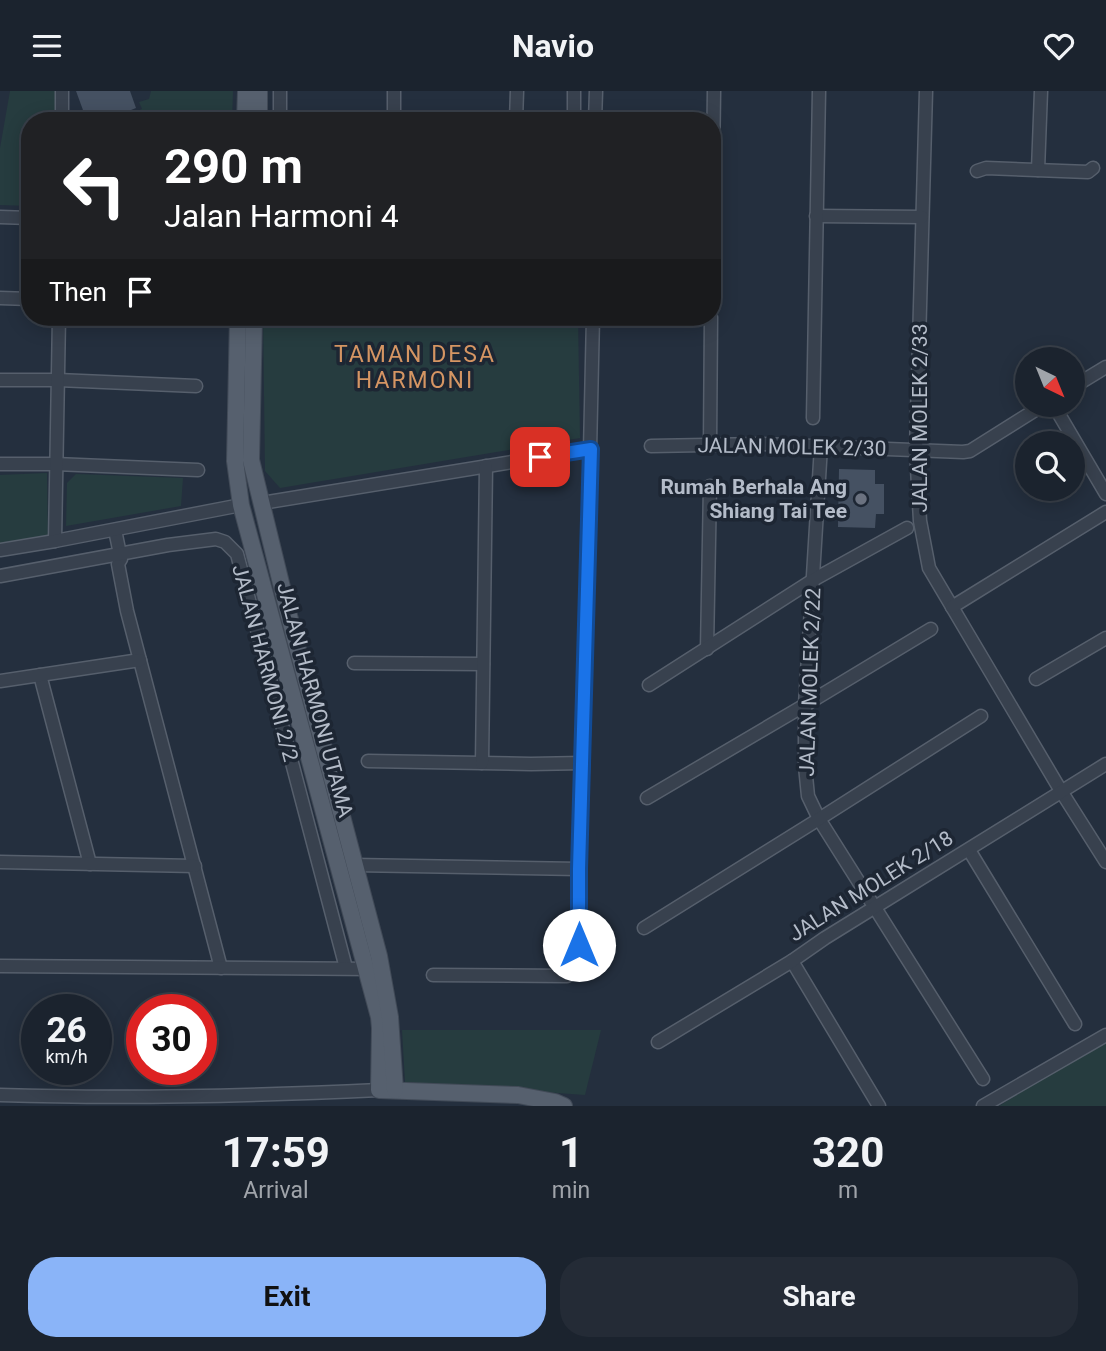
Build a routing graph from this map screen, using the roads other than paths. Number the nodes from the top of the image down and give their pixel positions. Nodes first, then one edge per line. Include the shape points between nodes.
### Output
1 (62, 91) edge
2 (246, 91) edge
3 (259, 91) edge
4 (280, 91) edge
5 (394, 91) edge
6 (517, 91) edge
7 (574, 91) edge
8 (596, 91) edge
9 (714, 91) edge
10 (819, 91) edge
11 (926, 91) edge
12 (1041, 91) edge
13 (62, 112) edge
14 (245, 112) edge
15 (259, 112) edge
16 (279, 112) edge
17 (394, 112) edge
18 (516, 112) edge
19 (574, 112) edge
20 (595, 112) edge
21 (714, 112) edge
22 (1093, 168) dead end
23 (1038, 170) junction
24 (977, 171) dead end
25 (816, 216) junction
26 (0, 217) edge
27 (922, 217) junction
28 (21, 218) edge
29 (0, 298) edge
30 (21, 299) edge
31 (59, 326) edge
32 (238, 326) edge
33 (254, 326) edge
34 (593, 326) edge
35 (711, 326) edge
36 (1106, 367) edge
37 (0, 380) edge
38 (58, 380) junction
39 (1085, 380) edge
40 (196, 386) dead end
41 (1024, 417) edge
42 (1061, 417) edge
43 (813, 418) dead end
44 (710, 444) junction
45 (651, 446) dead end
46 (821, 446) junction
47 (591, 449) junction
48 (916, 450) junction
49 (0, 464) edge
50 (55, 464) junction
51 (486, 466) junction
52 (198, 470) dead end
53 (710, 486) dead end
54 (1106, 494) edge
55 (262, 503) junction
56 (241, 505) junction
57 (1106, 512) edge
58 (907, 528) dead end
59 (111, 530) junction
60 (55, 541) junction
61 (0, 550) edge
62 (117, 558) junction
63 (0, 576) edge
64 (813, 580) junction
65 (952, 607) junction
66 (931, 629) dead end
67 (1106, 638) edge
68 (707, 649) junction
69 (140, 660) junction
70 (354, 663) dead end
71 (483, 664) junction
72 (40, 675) junction
73 (1036, 679) dead end
74 (0, 681) edge
75 (649, 685) dead end
76 (805, 705) junction
77 (981, 716) dead end
78 (368, 761) dead end
79 (482, 763) junction
80 (583, 763) junction
81 (1106, 764) edge
82 (1061, 791) junction
83 (647, 798) dead end
84 (820, 819) junction
85 (969, 850) junction
86 (0, 862) edge
87 (1106, 862) edge
88 (90, 864) junction
89 (354, 865) junction
90 (195, 866) junction
91 (579, 869) junction
92 (875, 907) junction
93 (644, 928) dead end
94 (792, 961) junction
95 (0, 966) edge
96 (221, 968) junction
97 (346, 968) junction
98 (374, 969) junction
99 (433, 975) dead end
100 (1075, 1024) dead end
101 (1106, 1035) edge
102 (658, 1042) dead end
103 (983, 1079) dead end
104 (387, 1090) junction
105 (0, 1095) edge
106 (516, 1101) edge
107 (564, 1106) edge
108 (878, 1106) edge
109 (983, 1106) edge

1 - 13 street
2 - 14 main road
3 - 15 main road
4 - 16 street
5 - 17 street
6 - 18 street
7 - 19 street
8 - 20 street
9 - 21 street
10 - 25 street
11 - 27 street, JALAN MOLEK 2/33
12 - 23 street
22 - 23 street via 1088,172
23 - 24 street
25 - 27 street
25 - 43 street
26 - 28 street
27 - 48 street, JALAN MOLEK 2/33
29 - 30 street
31 - 38 street
32 - 56 main road, JALAN HARMONI UTAMA via 234,461
33 - 55 main road, JALAN HARMONI UTAMA via 251,460
34 - 47 street
35 - 44 street
36 - 39 street
37 - 38 street
38 - 40 street
38 - 50 street
41 - 48 street, JALAN MOLEK 2/30 via 970,450
42 - 54 street
44 - 45 street, JALAN MOLEK 2/30
44 - 46 street, JALAN MOLEK 2/30
46 - 48 street, JALAN MOLEK 2/30
46 - 64 street, JALAN MOLEK 2/22
47 - 51 street
47 - 80 street
48 - 65 street, JALAN MOLEK 2/33 via 920,521 929,568
49 - 50 street
50 - 52 street
50 - 60 street
51 - 55 street
51 - 71 street
53 - 68 street
55 - 89 main road, JALAN HARMONI UTAMA
56 - 59 street
56 - 98 main road, JALAN HARMONI UTAMA
57 - 65 street
58 - 64 street
59 - 60 street
59 - 62 street
60 - 61 street
62 - 63 street, JALAN HARMONI 2/2
62 - 69 street
62 - 97 street, JALAN HARMONI 2/2 via 216,539 237,554
64 - 68 street
64 - 76 street, JALAN MOLEK 2/22
65 - 82 street, JALAN MOLEK 2/33
66 - 76 street
67 - 73 street
68 - 75 street
69 - 72 street
69 - 90 street
70 - 71 street
71 - 79 street
72 - 74 street
72 - 88 street
76 - 83 street
76 - 84 street, JALAN MOLEK 2/22 via 805,782
77 - 84 street
78 - 79 street
79 - 80 street
80 - 91 street
81 - 82 street, JALAN MOLEK 2/18
82 - 85 street, JALAN MOLEK 2/18
82 - 87 street, JALAN MOLEK 2/33
84 - 92 street, JALAN MOLEK 2/22
84 - 93 street
85 - 92 street, JALAN MOLEK 2/18
85 - 100 street
86 - 88 street
88 - 90 street
89 - 91 street
89 - 98 main road, JALAN HARMONI UTAMA
90 - 96 street
91 - 99 street via 579,963 574,972 567,976
92 - 94 street, JALAN MOLEK 2/18
92 - 103 street, JALAN MOLEK 2/22
94 - 102 street, JALAN MOLEK 2/18
94 - 108 street
95 - 96 street
96 - 97 street
97 - 98 street
98 - 104 main road, JALAN HARMONI UTAMA via 390,1017
101 - 109 street
104 - 105 street via 223,1097
104 - 106 main road
106 - 107 main road

